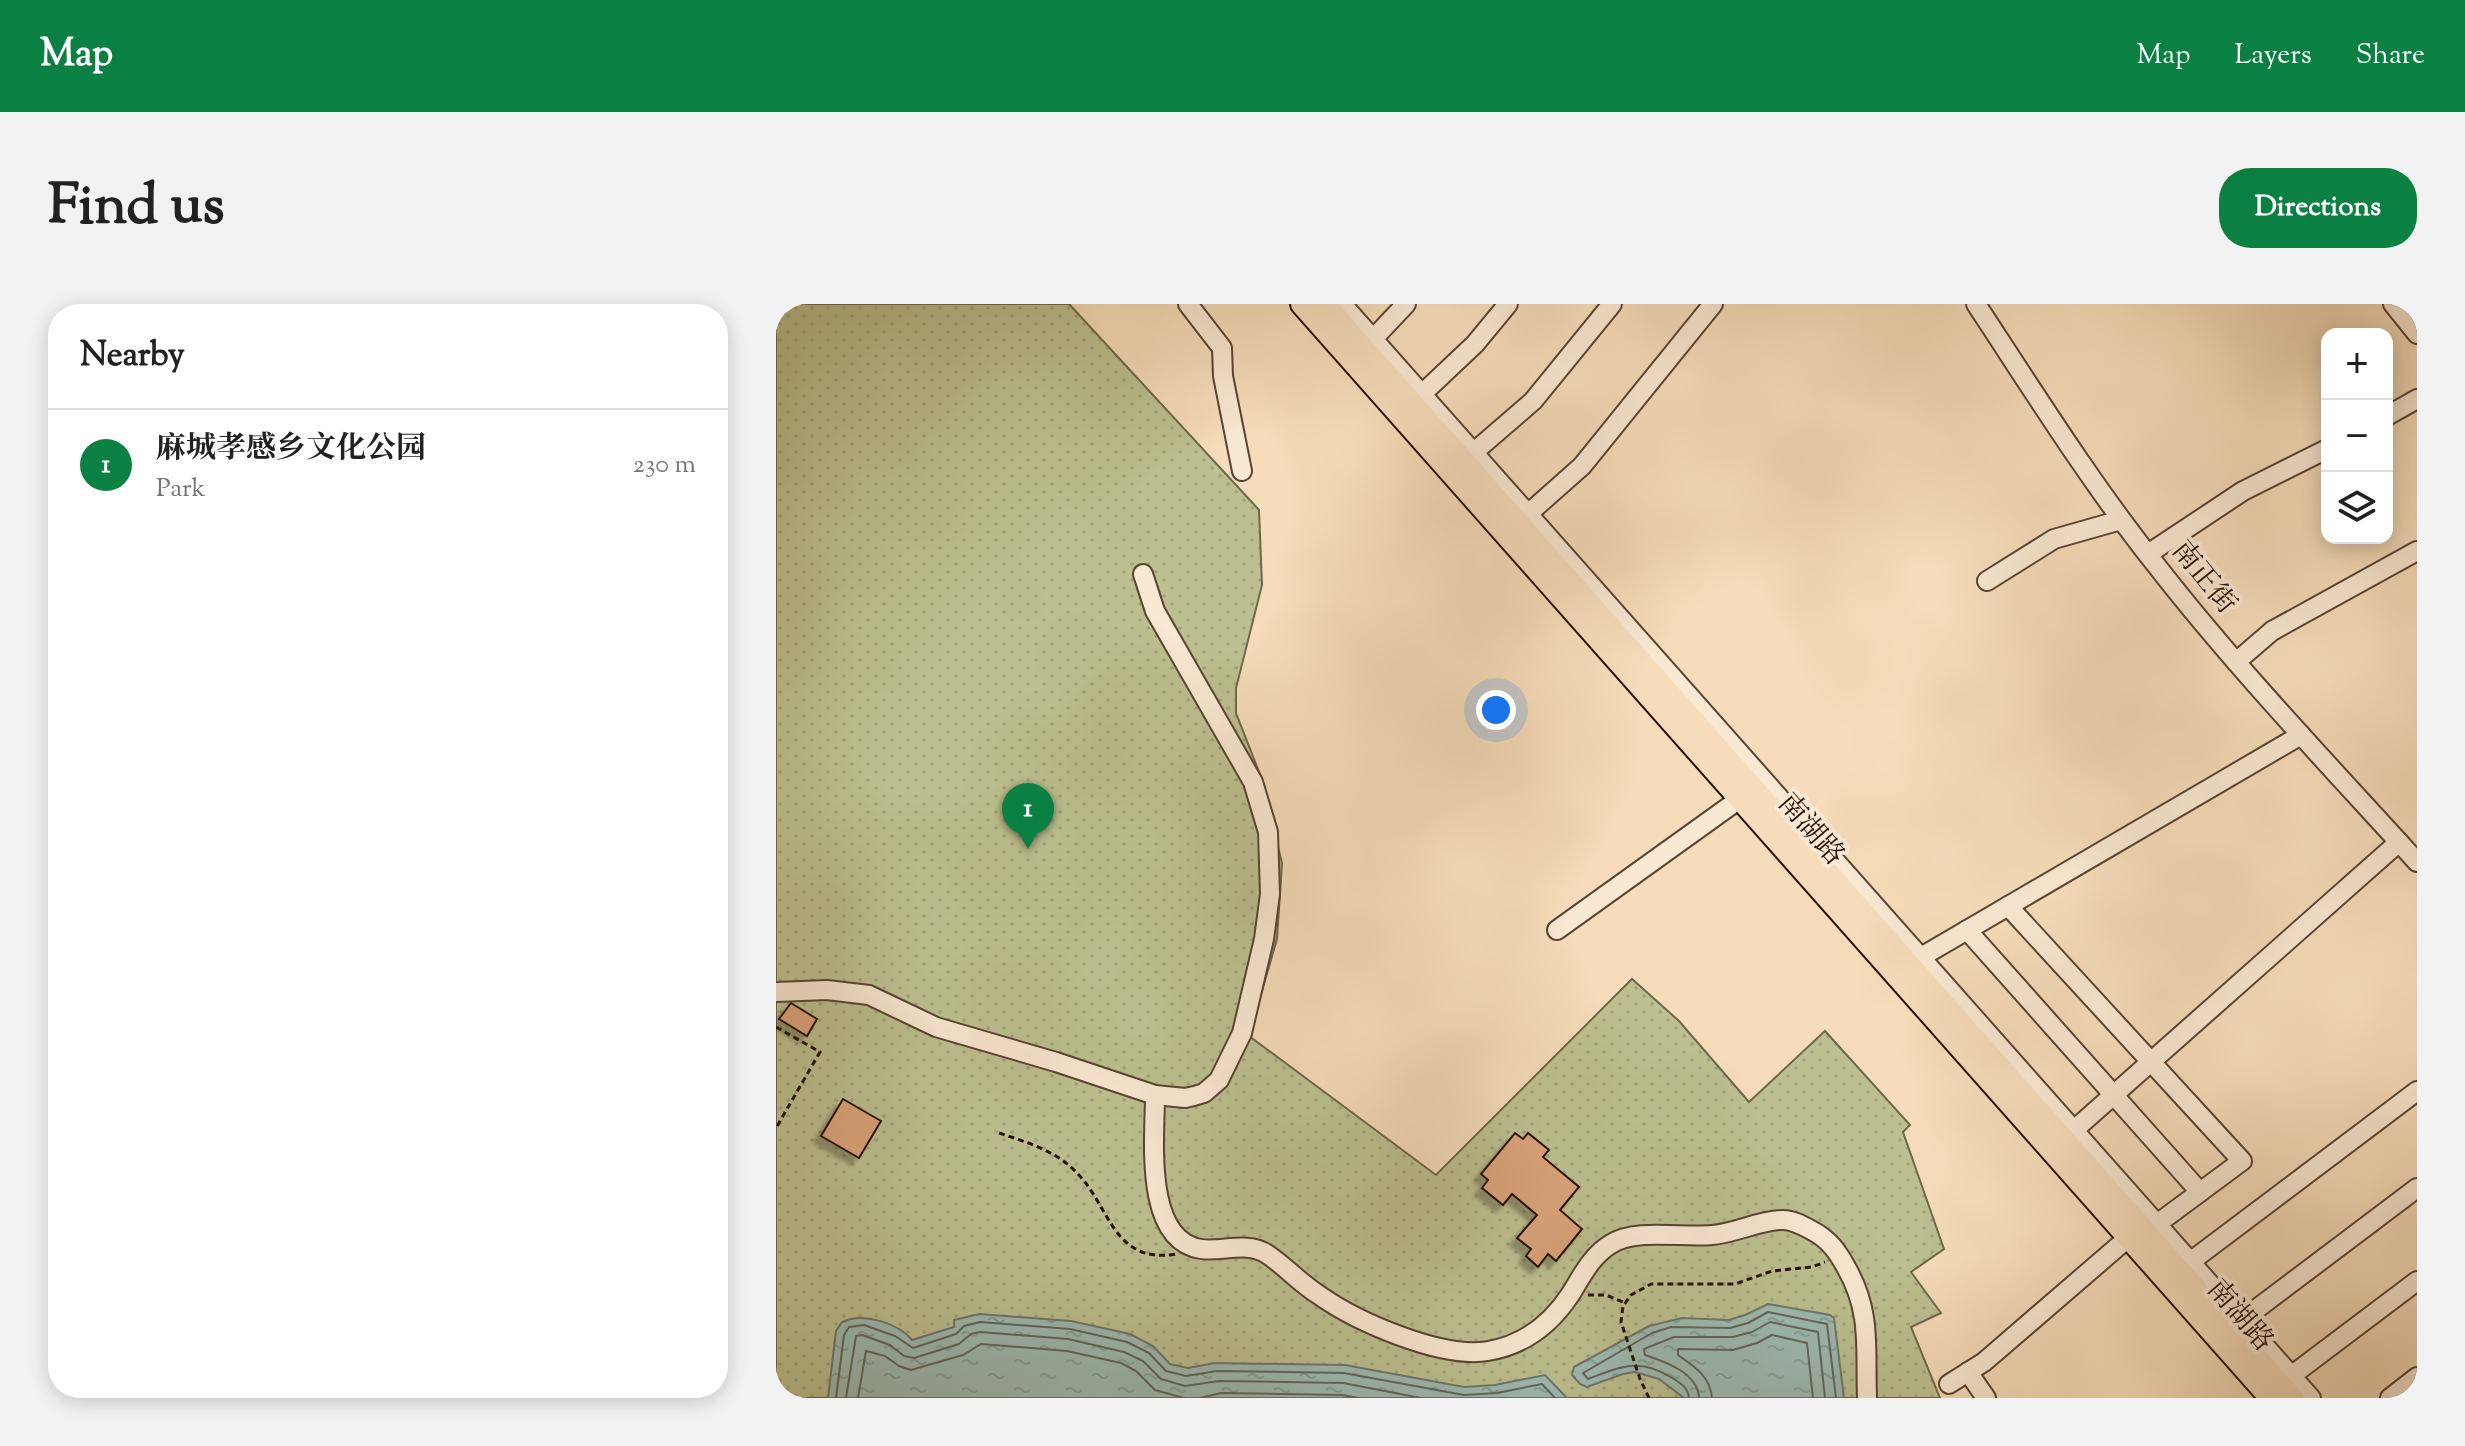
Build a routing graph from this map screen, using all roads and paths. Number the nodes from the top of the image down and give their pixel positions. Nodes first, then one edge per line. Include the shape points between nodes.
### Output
1 (1188, 304) edge
2 (1302, 304) edge
3 (1324, 304) edge
4 (1342, 304) edge
5 (1406, 304) edge
6 (1508, 304) edge
7 (1612, 304) edge
8 (1713, 304) edge
9 (1976, 304) edge
10 (2393, 304) edge
11 (2417, 334) edge
12 (1373, 339) junction
13 (1422, 394) junction
14 (2417, 399) edge
15 (2393, 413) edge
16 (1474, 452) junction
17 (2321, 452) edge
18 (1242, 471) dead end
19 (1529, 513) junction
20 (2121, 520) junction
21 (2417, 551) edge
22 (2148, 554) junction
23 (1143, 574) dead end
24 (1987, 581) dead end
25 (2236, 662) junction
26 (2301, 735) junction
27 (1741, 798) junction
28 (2399, 842) junction
29 (2417, 862) edge
30 (2008, 906) junction
31 (1557, 930) dead end
32 (1967, 930) junction
33 (1921, 957) junction
34 (776, 992) edge
35 (776, 1027) edge
36 (2152, 1063) junction
37 (2417, 1091) edge
38 (1155, 1095) junction
39 (2114, 1096) junction
40 (776, 1128) edge
41 (2074, 1130) junction
42 (999, 1133) dead end
43 (2417, 1188) edge
44 (2200, 1192) junction
45 (2157, 1224) junction
46 (2129, 1237) junction
47 (1204, 1249) junction
48 (1840, 1256) junction
49 (2190, 1262) junction
50 (2417, 1281) edge
51 (1573, 1289) junction
52 (1624, 1303) junction
53 (2242, 1320) junction
54 (1968, 1372) junction
55 (2417, 1377) edge
56 (1949, 1384) dead end
57 (2292, 1387) edge
58 (1649, 1398) edge
59 (1867, 1398) edge
60 (1986, 1398) edge
61 (2271, 1398) edge
62 (2311, 1398) edge
63 (2390, 1398) edge

1 - 18 street via 1222,348
2 - 27 main road, 南湖路
3 - 57 main road, 南湖路
4 - 12 street
5 - 12 street
6 - 13 street
7 - 16 street via 1533,401
8 - 19 street via 1582,466
9 - 20 street, 南正街
10 - 11 street
12 - 13 street
13 - 16 street
14 - 15 street
16 - 19 street
17 - 22 street via 2243,491
19 - 33 street
20 - 22 street, 南正街
20 - 24 street via 2054,539
21 - 25 street via 2272,631
22 - 25 street, 南正街
23 - 38 street via 1155,611 1253,782 1265,815 1271,871 1268,917 1242,1033 1224,1071 1212,1087 1194,1096
25 - 26 street, 南正街
26 - 28 street, 南正街
26 - 30 street
27 - 31 street
27 - 46 main road, 南湖路
28 - 29 street, 南正街
28 - 36 street
30 - 32 street
30 - 36 street
32 - 33 street
32 - 39 street
33 - 41 street
34 - 38 street via 869,995 936,1027
35 - 40 path via 820,1052
36 - 39 street
36 - 44 street via 2242,1161
37 - 49 street
38 - 47 street via 1160,1210 1177,1237
39 - 41 street
39 - 44 street
41 - 45 street
42 - 47 path via 1053,1153 1073,1168 1133,1249 1170,1255
43 - 53 street
44 - 45 street
45 - 49 street
46 - 54 street
46 - 61 main road, 南湖路
47 - 51 street via 1261,1251 1345,1311 1457,1352 1487,1351 1527,1339
48 - 51 street via 1826,1240 1789,1220 1712,1235 1631,1237 1611,1243 1596,1256
48 - 52 path via 1735,1284 1651,1284
48 - 59 street via 1865,1315
49 - 53 street
50 - 57 street
51 - 52 path
52 - 58 path via 1621,1322
53 - 57 street
54 - 56 street
54 - 60 street
55 - 63 street
57 - 62 street

